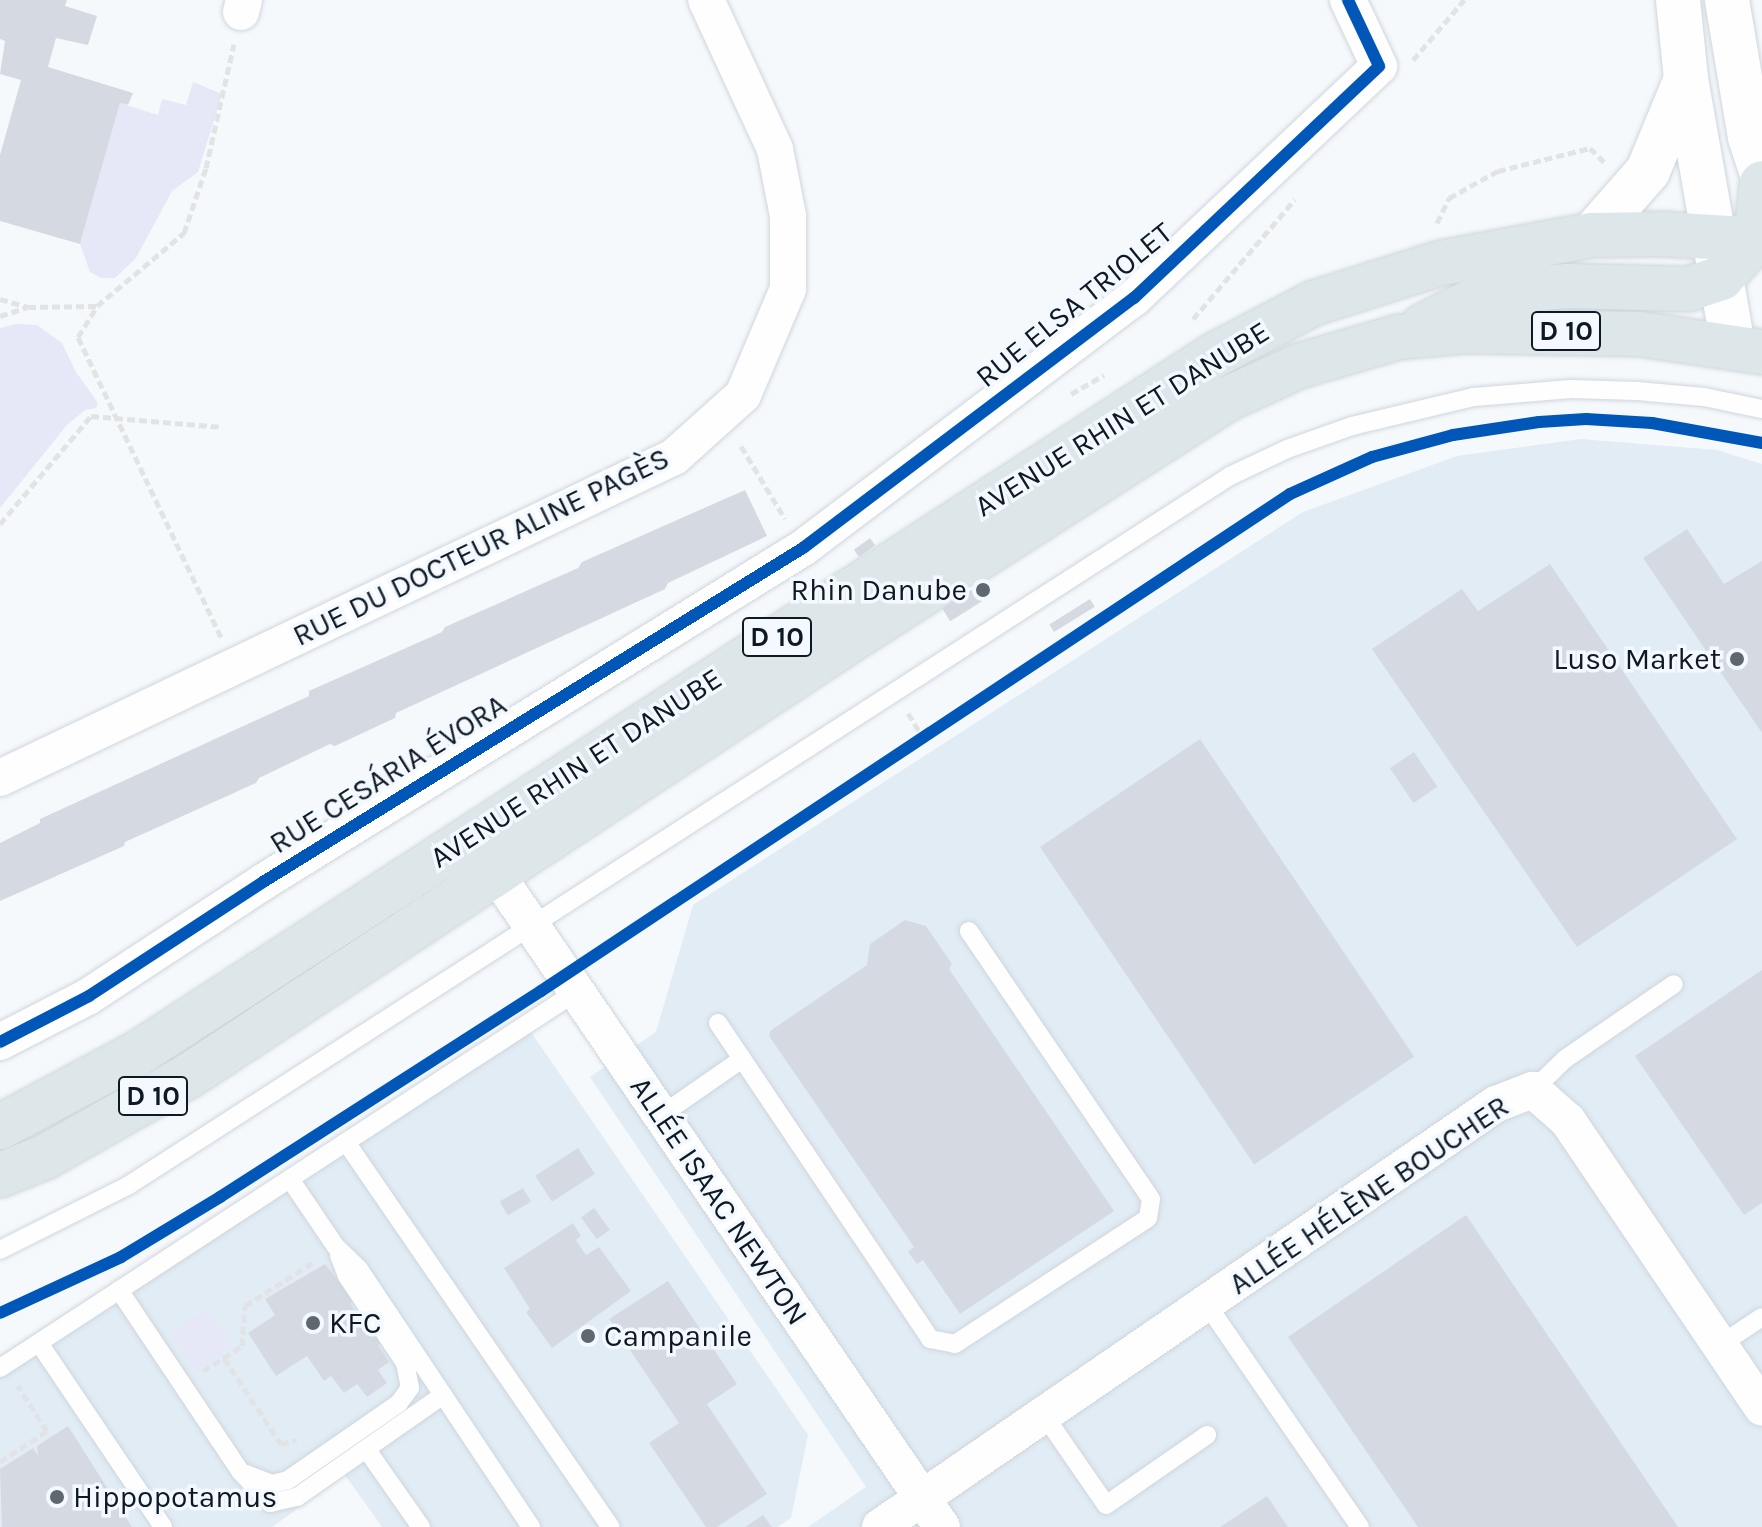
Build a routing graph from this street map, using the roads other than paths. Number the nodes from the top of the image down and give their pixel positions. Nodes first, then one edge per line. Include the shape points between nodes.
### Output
1 (706, 0) edge
2 (1348, 0) edge
3 (1678, 0) edge
4 (1727, 0) edge
5 (1686, 79) junction
6 (1762, 175) edge
7 (1762, 183) edge
8 (1592, 235) junction
9 (1759, 240) edge
10 (1717, 258) junction
11 (1399, 337) junction
12 (1747, 349) edge
13 (1762, 409) edge
14 (803, 548) joint
15 (0, 778) edge
16 (497, 875) junction
17 (530, 925) junction
18 (969, 931) dead end
19 (1674, 984) dead end
20 (576, 992) junction
21 (718, 1023) dead end
22 (0, 1042) edge
23 (742, 1059) junction
24 (1533, 1090) junction
25 (660, 1116) junction
26 (0, 1127) edge
27 (346, 1142) junction
28 (0, 1175) edge
29 (290, 1179) junction
30 (336, 1247) junction
31 (0, 1250) edge
32 (119, 1290) junction
33 (1206, 1303) junction
34 (1762, 1317) edge
35 (39, 1343) junction
36 (1720, 1345) junction
37 (2, 1367) edge
38 (443, 1395) junction
39 (1762, 1407) edge
40 (1044, 1415) junction
41 (1207, 1435) dead end
42 (367, 1450) junction
43 (240, 1471) junction
44 (932, 1513) edge
45 (163, 1527) edge
46 (421, 1527) edge
47 (531, 1527) edge
48 (611, 1527) edge
49 (880, 1527) edge
50 (1360, 1527) edge

1 - 15 street, RUE DU DOCTEUR ALINE PAGÈS via 775,149 788,216 788,289 743,395 674,457
2 - 14 street, RUE ELSA TRIOLET via 1379,66 1134,298
3 - 5 main road
4 - 6 main road via 1750,137
5 - 8 main road via 1648,171
5 - 10 main road
7 - 9 main road
8 - 10 main road, D 10
8 - 26 main road, AVENUE RHIN ET DANUBE / D 10 via 1441,263 1314,303 1213,356 137,1054
9 - 10 main road, D 10
10 - 11 main road via 1688,289 1568,286 1490,292
10 - 12 main road
11 - 12 main road, D 10 via 1518,329 1640,334
11 - 16 main road, AVENUE RHIN ET DANUBE / D 10 via 1299,366 1227,399
13 - 17 lane via 1669,393 1532,392 1427,406 1287,449 1146,527
14 - 22 street, RUE CESÁRIA ÉVORA via 263,882 89,996
16 - 17 street, ALLÉE ISAAC NEWTON
16 - 28 main road, AVENUE RHIN ET DANUBE / D 10 via 190,1075 45,1157
17 - 20 street, ALLÉE ISAAC NEWTON
17 - 31 lane via 129,1185
18 - 23 lane via 1151,1199 1148,1218 955,1344 930,1339
19 - 24 lane via 1565,1059
20 - 25 street, ALLÉE ISAAC NEWTON
20 - 27 lane
21 - 23 lane
23 - 25 lane
24 - 33 street, ALLÉE HÉLÈNE BOUCHER via 1496,1104
24 - 36 street, ALLÉE HÉLÈNE BOUCHER via 1568,1121
25 - 44 street, ALLÉE ISAAC NEWTON
27 - 29 lane
27 - 48 lane
29 - 30 lane
29 - 32 lane
30 - 38 lane via 359,1269
30 - 43 lane via 347,1276 410,1375 410,1388 399,1403 288,1480 272,1484
32 - 35 lane
32 - 43 lane
33 - 40 street, ALLÉE HÉLÈNE BOUCHER
33 - 50 lane
34 - 36 lane
35 - 37 lane
35 - 45 lane
36 - 39 street, ALLÉE HÉLÈNE BOUCHER
38 - 42 lane
38 - 47 lane
40 - 41 lane via 1106,1505
40 - 44 street, ALLÉE HÉLÈNE BOUCHER
42 - 43 lane via 297,1497 270,1503
42 - 46 lane
44 - 49 street, ALLÉE HÉLÈNE BOUCHER

